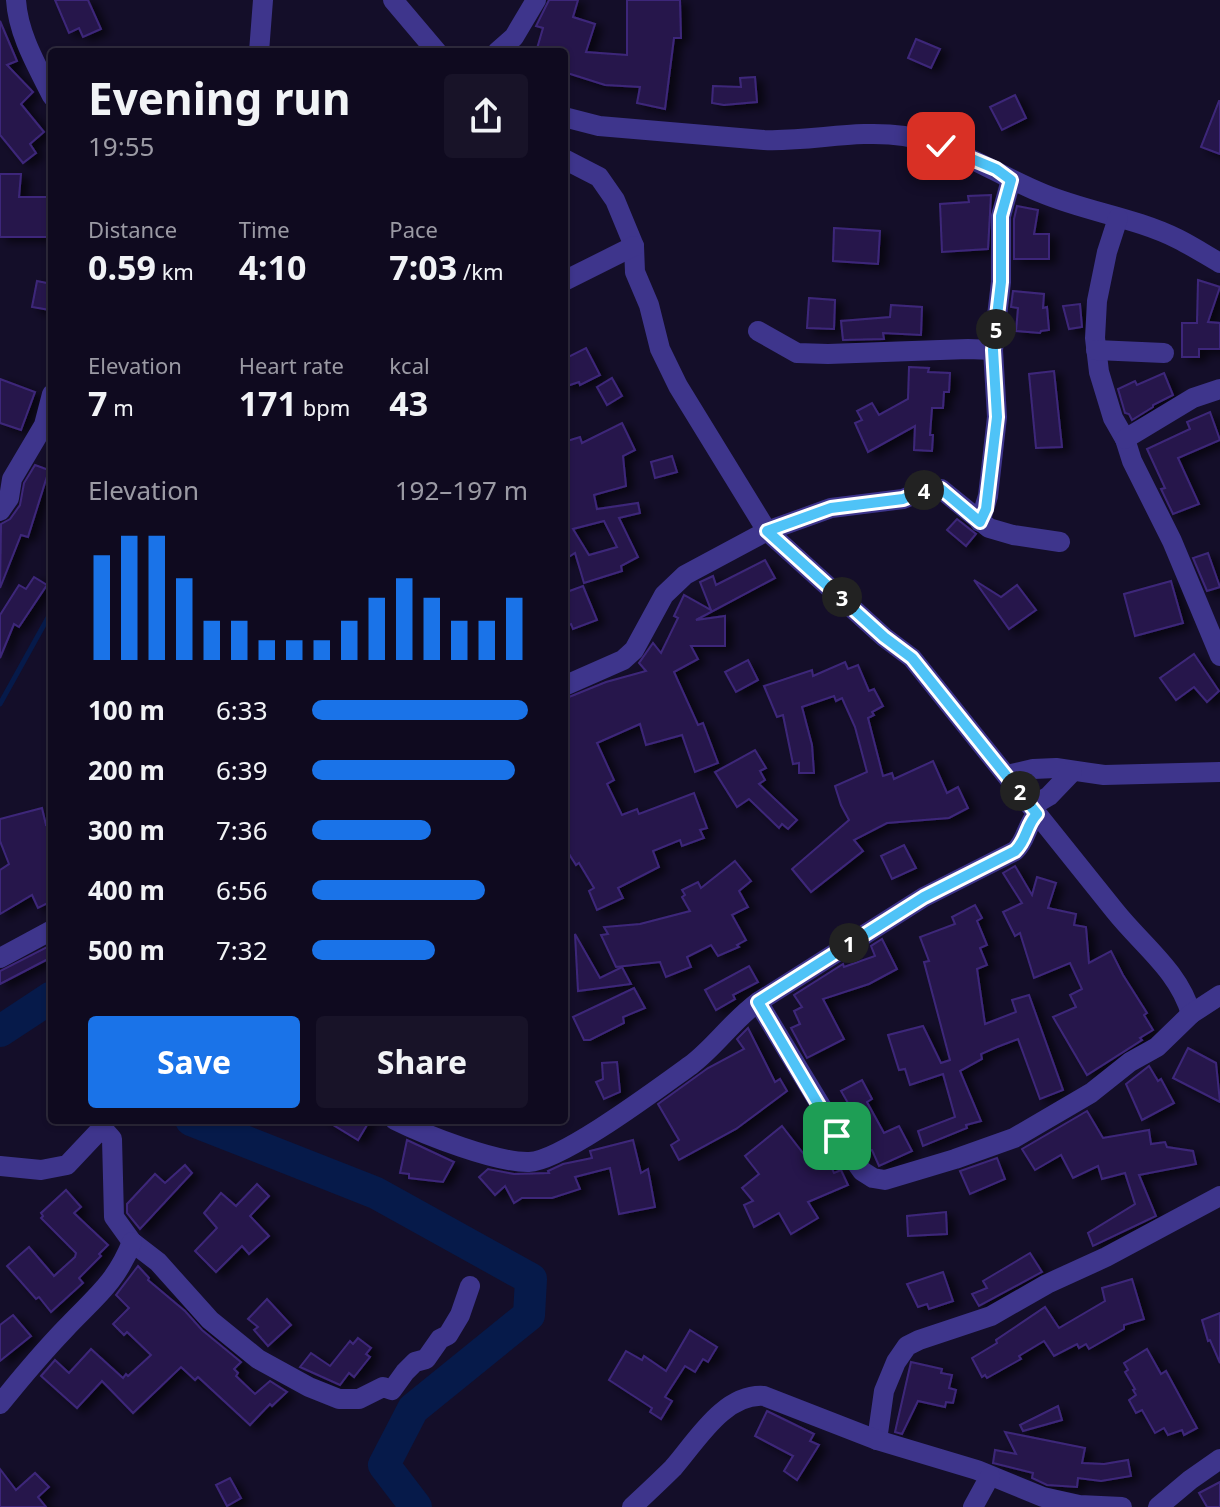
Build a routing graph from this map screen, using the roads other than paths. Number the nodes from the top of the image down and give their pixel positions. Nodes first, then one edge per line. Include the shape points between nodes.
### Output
1 (16, 0) edge
2 (263, 0) edge
3 (393, 0) edge
4 (536, 0) edge
5 (259, 48) edge
6 (434, 48) edge
7 (502, 48) edge
8 (48, 88) edge
9 (568, 118) edge
10 (568, 161) edge
11 (1011, 180) junction
12 (1118, 218) junction
13 (634, 246) junction
14 (1220, 263) edge
15 (568, 279) edge
16 (758, 331) dead end
17 (993, 350) junction
18 (1096, 350) junction
19 (1164, 353) dead end
20 (1220, 389) edge
21 (48, 410) edge
22 (1125, 439) junction
23 (0, 511) edge
24 (980, 522) junction
25 (767, 531) junction
26 (1060, 542) dead end
27 (1220, 656) edge
28 (568, 684) edge
29 (1072, 772) junction
30 (1220, 772) edge
31 (1007, 775) junction
32 (1035, 810) junction
33 (48, 935) edge
34 (0, 958) edge
35 (1220, 995) edge
36 (758, 1002) junction
37 (1191, 1014) junction
38 (405, 1124) edge
39 (0, 1166) edge
40 (1220, 1196) edge
41 (132, 1242) junction
42 (470, 1286) dead end
43 (0, 1404) edge
44 (877, 1440) junction
45 (1220, 1459) edge
46 (990, 1476) junction
47 (632, 1507) edge
48 (973, 1507) edge
49 (1122, 1507) edge
50 (1158, 1507) edge

1 - 8 street via 29,49
2 - 5 street
3 - 6 street
4 - 7 street
9 - 11 street via 599,126 764,140 850,133 904,136 941,146
10 - 13 street via 599,177
11 - 12 street
11 - 17 street via 1001,216
12 - 14 street via 1177,238
12 - 18 street via 1097,301
13 - 15 street
13 - 25 street via 635,272 660,349
16 - 17 street via 797,353
17 - 24 street via 997,417
18 - 19 street
18 - 22 street via 1104,393
20 - 22 street via 1193,398
21 - 23 street
22 - 27 street
24 - 25 street via 941,489 927,489 903,499 831,508
24 - 26 street via 1000,532
25 - 28 street via 685,575 664,595 634,650
25 - 31 street via 912,658
29 - 30 street
29 - 31 street via 1033,769
29 - 32 street
31 - 32 street
32 - 36 street via 1023,844 1015,851 924,897
32 - 37 street via 1163,963
33 - 34 street
35 - 37 street
36 - 37 street via 852,1157 862,1171 885,1180 1014,1138 1044,1122 1157,1047
36 - 38 street via 706,1054 548,1158 511,1161
39 - 41 street via 41,1170 67,1165 104,1130 112,1139 114,1217
40 - 44 street via 991,1316 907,1346 890,1375
41 - 42 street via 236,1343 283,1375 339,1399 359,1399 383,1387 392,1390 448,1335
41 - 43 street via 111,1282
44 - 46 street
44 - 47 street via 752,1395 726,1409
45 - 50 street
46 - 48 street
46 - 49 street via 1062,1502

